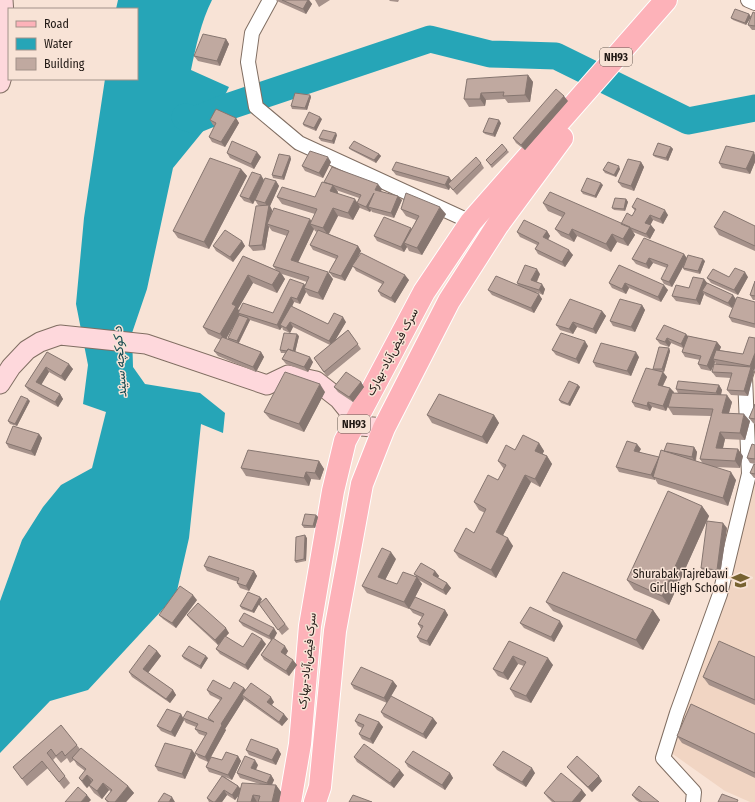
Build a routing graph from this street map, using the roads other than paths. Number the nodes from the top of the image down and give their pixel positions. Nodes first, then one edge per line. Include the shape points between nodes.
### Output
1 (3, 0) edge
2 (270, 0) edge
3 (748, 0) edge
4 (755, 3) edge
5 (671, 4) edge
6 (0, 83) edge
7 (576, 111) junction
8 (471, 222) junction
9 (755, 346) edge
10 (0, 384) edge
11 (359, 422) junction
12 (384, 428) junction
13 (290, 802) edge
14 (315, 802) edge
15 (693, 802) edge

1 - 6 street via 7,59
2 - 8 street via 252,33 248,62 256,107 299,143
3 - 4 street
5 - 7 main road, سرک فیض‌آباد-بهارک / NH93
7 - 8 main road, سرک فیض‌آباد-بهارک / NH93
7 - 12 main road, سرک فیض‌آباد-بهارک / NH93 via 449,301
8 - 11 main road, سرک فیض‌آباد-بهارک / NH93 via 424,292
9 - 15 street via 745,377 749,474 720,594 663,758 694,792
10 - 11 street via 27,350 60,335 146,344 267,385 288,375 316,381 339,399
11 - 12 street
11 - 13 main road, سرک فیض‌آباد-بهارک / NH93 via 345,441 333,491 310,626 300,744
12 - 14 main road, سرک فیض‌آباد-بهارک / NH93 via 362,484 336,624 320,786

